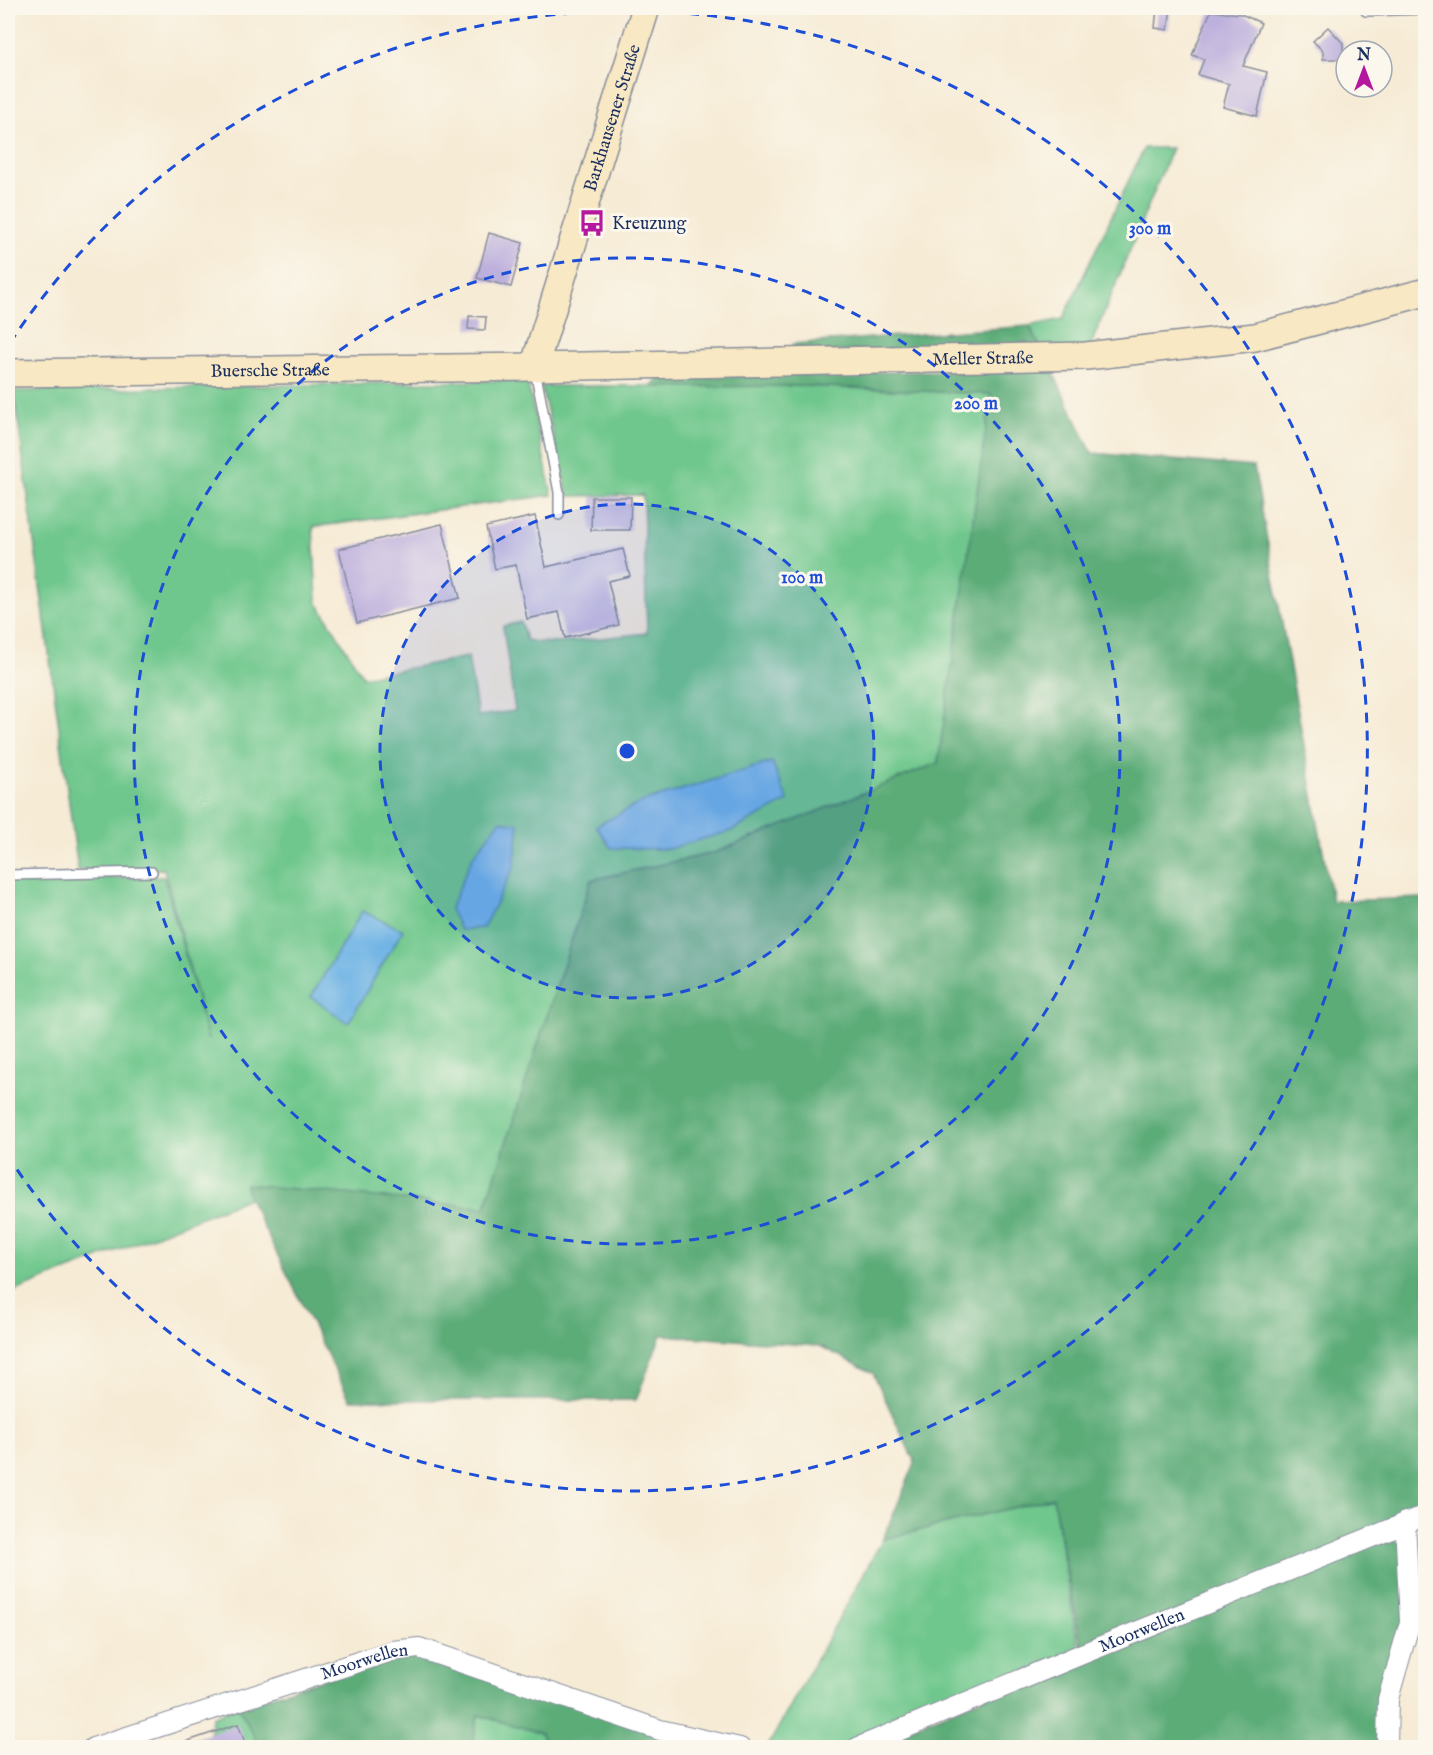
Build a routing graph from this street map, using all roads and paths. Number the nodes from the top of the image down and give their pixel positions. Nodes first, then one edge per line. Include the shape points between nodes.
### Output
1 (646, 8) edge
2 (1425, 9) edge
3 (1366, 11) dead end
4 (1425, 292) edge
5 (534, 367) junction
6 (8, 373) edge
7 (560, 515) dead end
8 (152, 872) dead end
9 (8, 875) edge
10 (1425, 1515) edge
11 (1405, 1522) junction
12 (93, 1748) edge
13 (740, 1748) edge
14 (857, 1748) edge
15 (1387, 1748) edge

1 - 5 main road, Barkhausener Straße
2 - 3 lane
4 - 5 main road, Meller Straße via 1255,337 1086,356
5 - 6 main road, Buersche Straße
5 - 7 lane
8 - 9 lane
10 - 11 street, Moorwellen
11 - 14 street, Moorwellen
11 - 15 street via 1410,1622 1388,1699
12 - 13 street, Moorwellen via 392,1651 419,1648 660,1730

